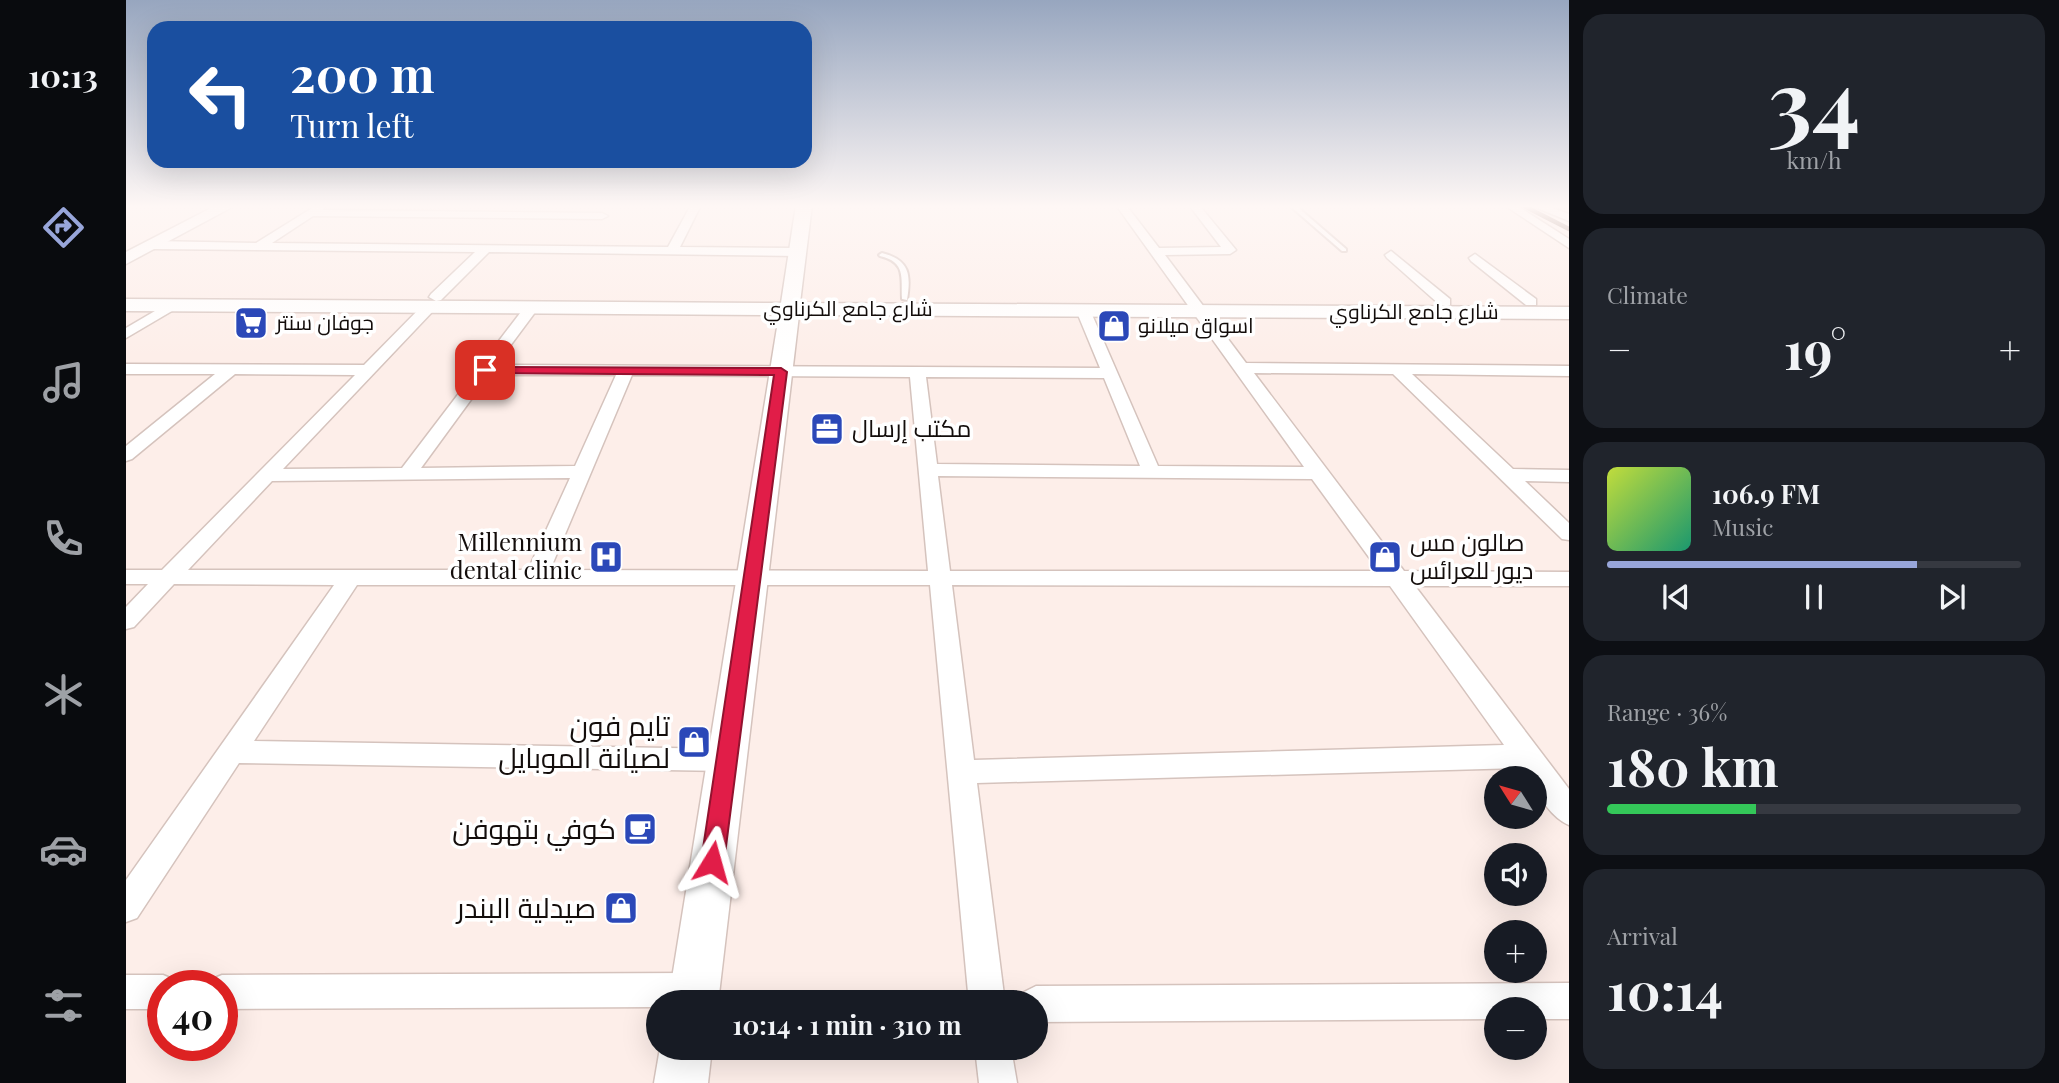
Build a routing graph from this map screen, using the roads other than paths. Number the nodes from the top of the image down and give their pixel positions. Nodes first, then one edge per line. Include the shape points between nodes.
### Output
1 (478, 256) edge
2 (797, 256) edge
3 (886, 256) edge
4 (1159, 256) edge
5 (1393, 256) edge
6 (1475, 258) dead end
7 (126, 295) edge
8 (905, 299) junction
9 (433, 302) junction
10 (1445, 302) junction
11 (1531, 302) junction
12 (1569, 303) edge
13 (790, 304) junction
14 (126, 305) edge
15 (172, 305) junction
16 (1196, 306) junction
17 (532, 307) junction
18 (1083, 310) junction
19 (1569, 313) edge
20 (126, 334) edge
21 (1242, 368) junction
22 (126, 369) edge
23 (1397, 369) junction
24 (230, 370) junction
25 (368, 370) junction
26 (485, 370) junction
27 (626, 371) junction
28 (1569, 371) edge
29 (781, 372) junction
30 (917, 372) junction
31 (1109, 373) junction
32 (126, 455) edge
33 (928, 470) junction
34 (1151, 471) junction
35 (582, 472) junction
36 (408, 473) junction
37 (1319, 473) junction
38 (267, 475) junction
39 (1510, 475) junction
40 (1569, 476) edge
41 (1569, 534) edge
42 (126, 578) edge
43 (167, 578) junction
44 (350, 578) junction
45 (536, 578) junction
46 (752, 578) junction
47 (940, 579) junction
48 (1398, 579) junction
49 (1569, 579) edge
50 (126, 621) edge
51 (232, 752) junction
52 (1528, 756) junction
53 (727, 760) junction
54 (961, 772) junction
55 (1569, 812) edge
56 (126, 906) edge
57 (695, 990) edge
58 (986, 990) edge
59 (126, 992) edge
60 (147, 992) edge
61 (238, 992) edge
62 (646, 996) edge
63 (1569, 1001) edge
64 (1048, 1004) edge
65 (684, 1060) edge
66 (995, 1060) edge
67 (681, 1083) edge
68 (998, 1083) edge

1 - 9 street
2 - 13 main road
3 - 8 lane via 896,257 903,265
4 - 16 street
5 - 10 street
6 - 11 street
7 - 9 main road, شارع جامع الكرناوي
8 - 13 main road, شارع جامع الكرناوي
8 - 16 main road, شارع جامع الكرناوي
9 - 13 main road, شارع جامع الكرناوي
9 - 15 main road, شارع جامع الكرناوي
9 - 17 main road, شارع جامع الكرناوي
9 - 25 street
10 - 11 main road, شارع جامع الكرناوي
10 - 16 main road, شارع جامع الكرناوي
11 - 12 main road, شارع جامع الكرناوي
13 - 17 main road, شارع جامع الكرناوي
13 - 18 main road, شارع جامع الكرناوي
13 - 29 main road
14 - 15 main road, شارع جامع الكرناوي
15 - 20 street
16 - 18 main road, شارع جامع الكرناوي
16 - 19 main road, شارع جامع الكرناوي
16 - 21 street
17 - 26 street
18 - 31 street
21 - 23 street
21 - 37 street
22 - 24 street
23 - 28 street
23 - 39 street
24 - 25 street
24 - 32 street
25 - 38 street
26 - 27 street
26 - 36 street
27 - 29 street
27 - 35 street
29 - 30 street
29 - 46 main road
30 - 31 street
30 - 33 street
31 - 34 street
33 - 34 street
33 - 47 street
34 - 37 street
35 - 36 street
35 - 45 street
36 - 38 street
37 - 48 street
38 - 43 street
39 - 40 street
39 - 41 street
42 - 43 street
43 - 44 street
43 - 50 street
44 - 45 street
44 - 51 street
45 - 46 street
46 - 47 street
46 - 53 main road
47 - 48 street
47 - 54 street
48 - 49 street
48 - 52 street
51 - 53 street
51 - 56 street
52 - 54 street
52 - 55 street
53 - 57 main road
54 - 58 street
59 - 60 street
61 - 62 street
63 - 64 street
65 - 67 main road
66 - 68 street

